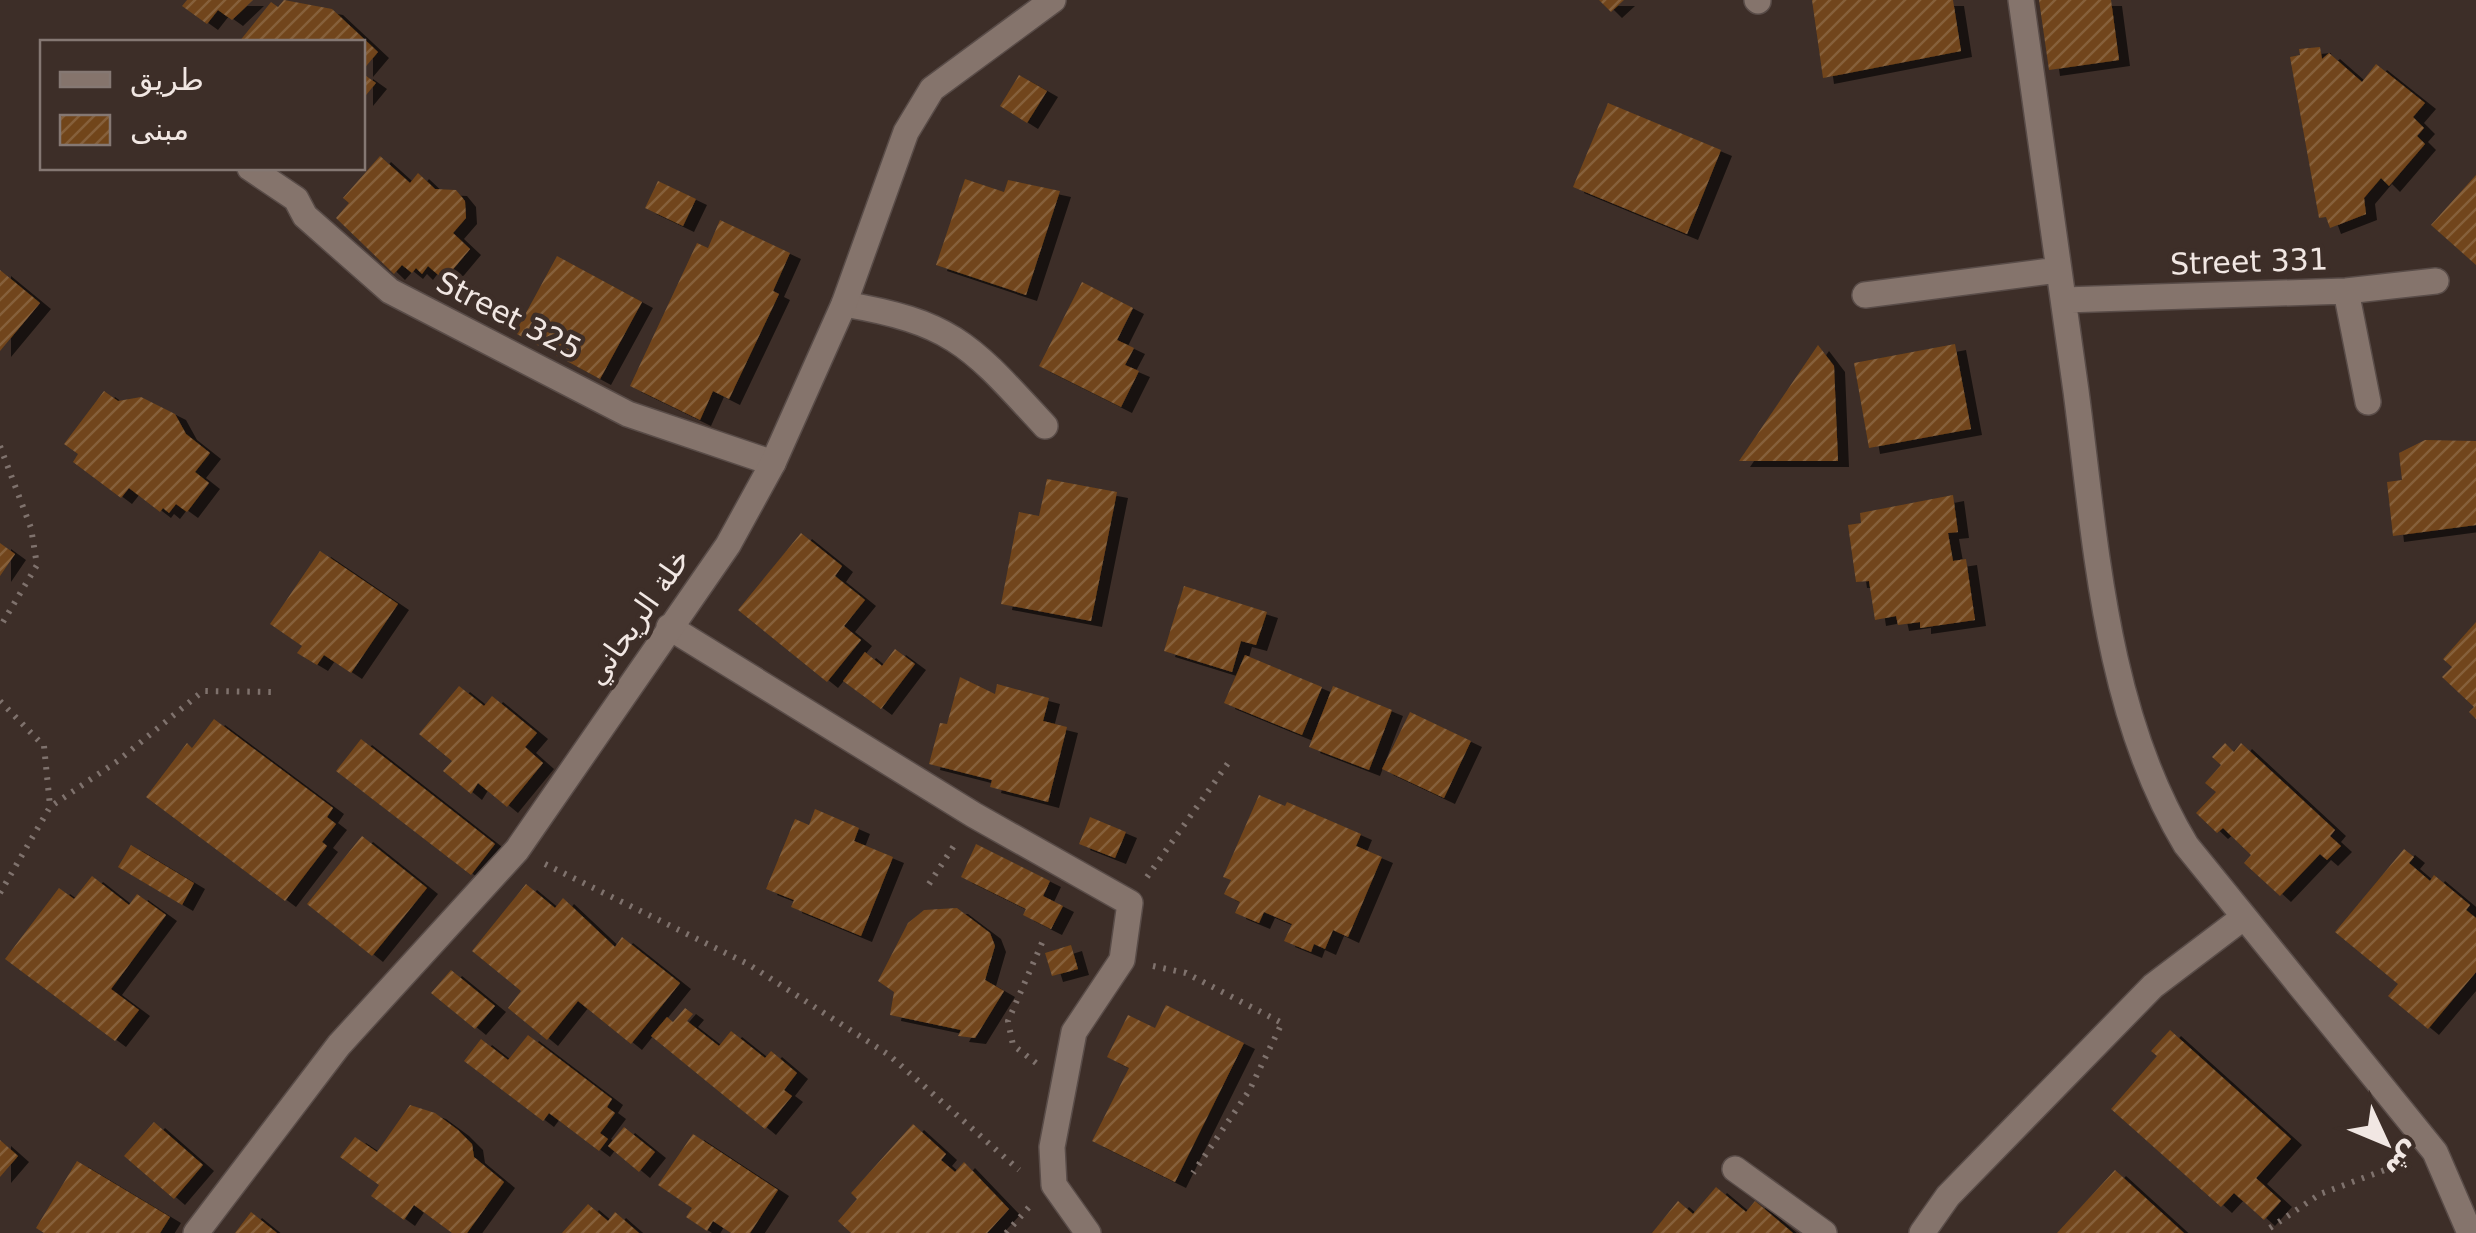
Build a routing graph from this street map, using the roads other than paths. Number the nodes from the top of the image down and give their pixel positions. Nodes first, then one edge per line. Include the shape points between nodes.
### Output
1 (1052, 0) edge
2 (2021, 0) edge
3 (253, 170) edge
4 (2058, 270) junction
5 (2436, 281) dead end
6 (2346, 291) junction
7 (1865, 294) dead end
8 (2064, 300) junction
9 (844, 304) junction
10 (2368, 402) dead end
11 (1045, 426) dead end
12 (773, 463) junction
13 (669, 627) junction
14 (2244, 917) junction
15 (1734, 1169) dead end
16 (196, 1233) edge
17 (1088, 1233) edge
18 (1824, 1233) edge
19 (1922, 1233) edge
20 (2470, 1233) edge

1 - 9 street, خلة الريحاني via 932,88 906,132
2 - 4 street
3 - 12 street, Street 325 via 296,199 305,216 390,291 628,414
4 - 7 street
4 - 8 street
5 - 6 street, Street 331
6 - 8 street, Street 331
6 - 10 street
8 - 14 street via 2101,584 2135,736 2167,814
9 - 11 street via 909,315 972,348
9 - 12 street, خلة الريحاني
12 - 13 street, خلة الريحاني via 728,546
13 - 16 street, خلة الريحاني via 517,850 339,1045
13 - 17 street via 1130,903 1122,960 1074,1032 1052,1147 1054,1186
14 - 19 street via 2153,986 1948,1196
14 - 20 street via 2435,1152
15 - 18 street

